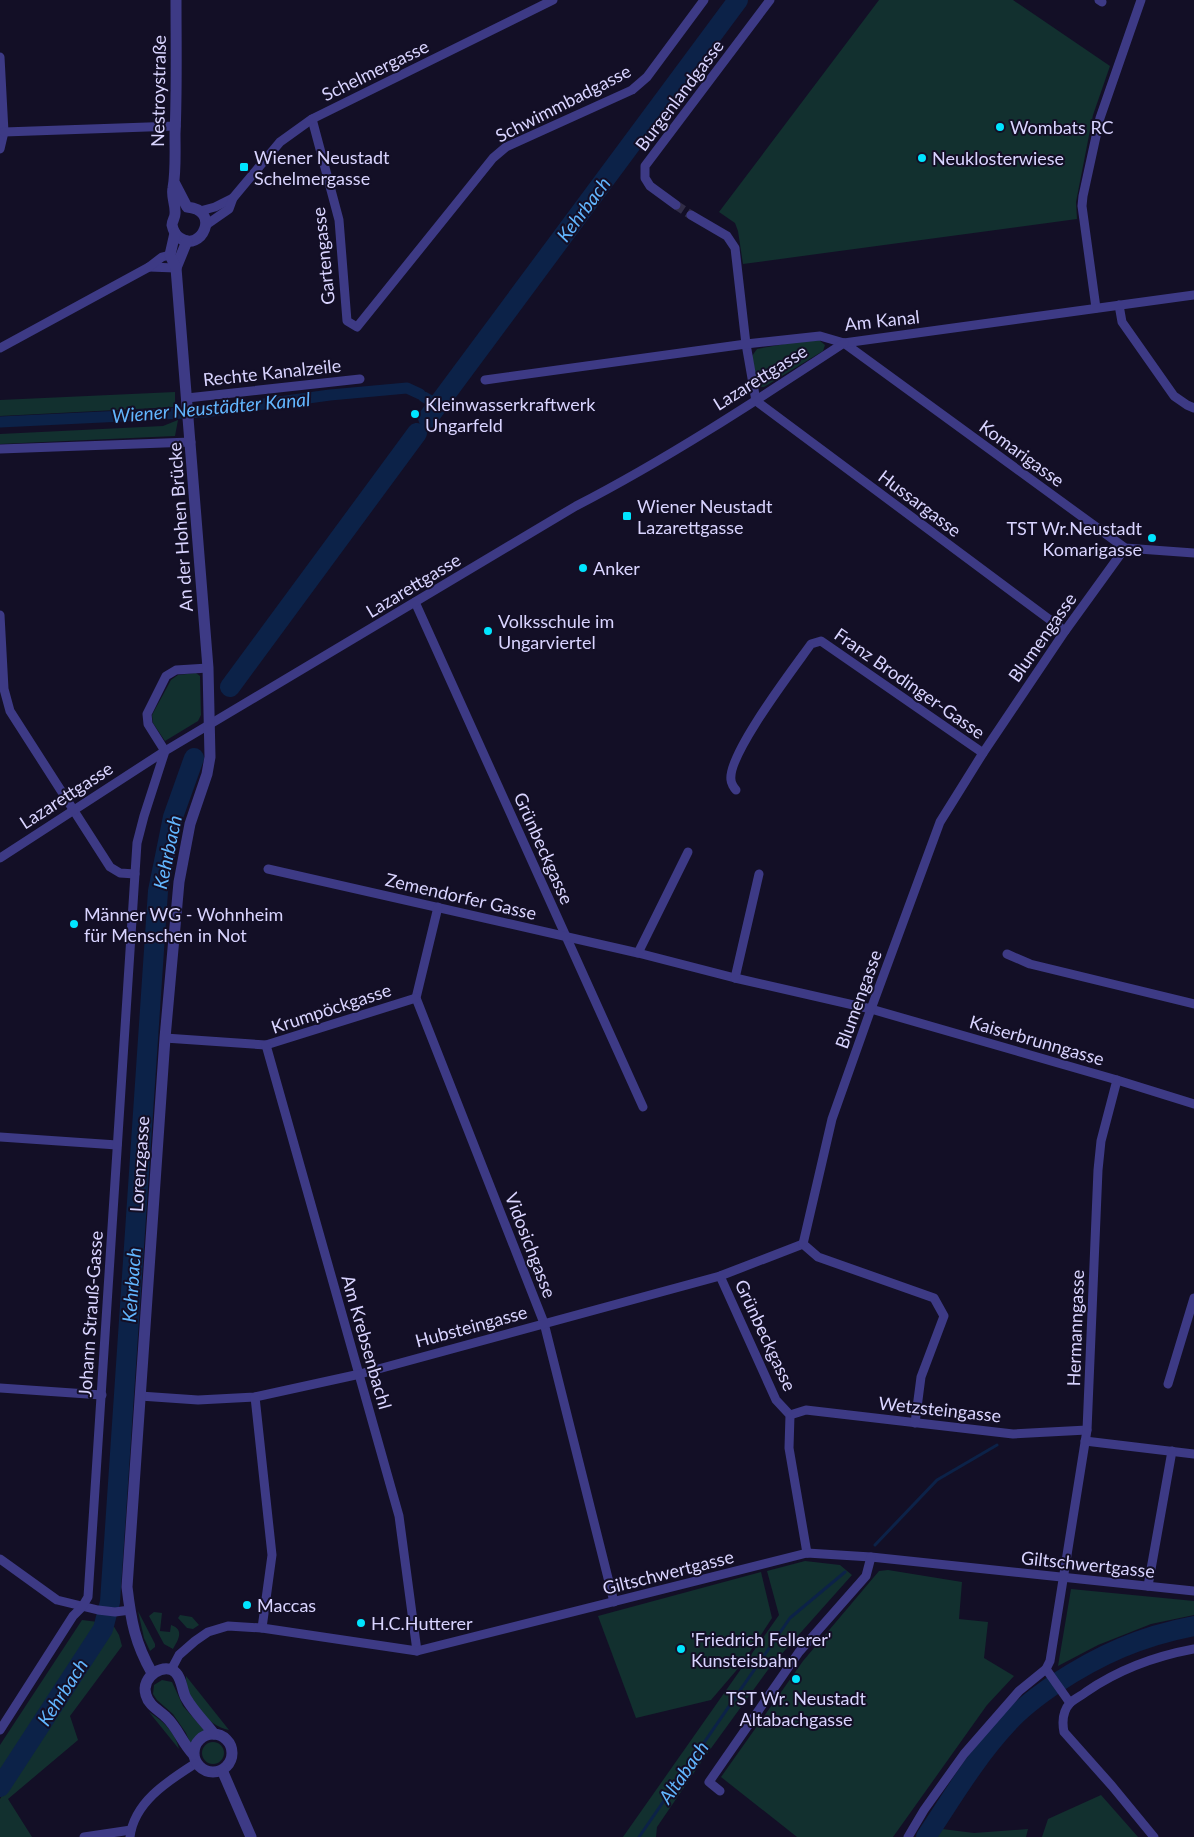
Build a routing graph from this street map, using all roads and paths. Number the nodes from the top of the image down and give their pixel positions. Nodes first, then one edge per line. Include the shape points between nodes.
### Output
1 (176, 0) edge
2 (553, 0) edge
3 (704, 0) edge
4 (770, 0) edge
5 (1141, 0) edge
6 (541, 3) edge
7 (0, 57) edge
8 (1, 111) edge
9 (312, 119) junction
10 (176, 126) junction
11 (4, 132) junction
12 (0, 149) edge
13 (174, 182) junction
14 (233, 198) junction
15 (676, 205) tunnel mouth
16 (187, 207) junction
17 (200, 211) junction
18 (175, 214) junction
19 (691, 215) tunnel mouth
20 (206, 225) junction
21 (175, 234) junction
22 (187, 241) junction
23 (170, 255) junction
24 (149, 267) junction
25 (176, 268) junction
26 (1194, 295) edge
27 (1119, 304) junction
28 (1096, 308) junction
29 (357, 327) joint
30 (844, 343) junction
31 (746, 344) junction
32 (0, 348) edge
33 (360, 379) dead end
34 (484, 380) dead end
35 (187, 399) junction
36 (756, 401) junction
37 (1194, 408) edge
38 (190, 437) junction
39 (0, 449) edge
40 (1125, 548) junction
41 (1194, 553) edge
42 (415, 602) junction
43 (0, 615) edge
44 (1066, 631) junction
45 (208, 668) junction
46 (210, 724) junction
47 (165, 751) junction
48 (983, 753) junction
49 (736, 790) dead end
50 (74, 810) junction
51 (688, 852) dead end
52 (0, 858) edge
53 (268, 869) dead end
54 (135, 874) junction
55 (759, 874) dead end
56 (438, 907) junction
57 (566, 937) junction
58 (638, 953) junction
59 (1007, 954) dead end
60 (735, 978) junction
61 (416, 998) junction
62 (1194, 1004) edge
63 (871, 1009) junction
64 (165, 1038) junction
65 (266, 1046) junction
66 (1117, 1080) junction
67 (1194, 1104) edge
68 (643, 1107) dead end
69 (0, 1137) edge
70 (117, 1145) junction
71 (803, 1244) junction
72 (720, 1276) junction
73 (1194, 1298) edge
74 (544, 1323) junction
75 (360, 1374) junction
76 (1168, 1384) dead end
77 (0, 1388) edge
78 (102, 1395) junction
79 (140, 1396) junction
80 (255, 1397) junction
81 (790, 1414) junction
82 (915, 1423) junction
83 (1087, 1430) junction
84 (1085, 1441) junction
85 (1172, 1451) junction
86 (1194, 1454) edge
87 (807, 1554) junction
88 (871, 1557) junction
89 (0, 1559) edge
90 (1063, 1578) junction
91 (1148, 1586) junction
92 (1194, 1591) edge
93 (614, 1602) junction
94 (82, 1607) junction
95 (130, 1610) junction
96 (262, 1628) junction
97 (1194, 1649) edge
98 (417, 1651) junction
99 (171, 1670) junction
100 (1048, 1673) junction
101 (152, 1674) junction
102 (1070, 1703) junction
103 (0, 1730) edge
104 (214, 1734) junction
105 (195, 1758) junction
106 (222, 1770) junction
107 (720, 1791) dead end
108 (130, 1834) edge
109 (84, 1837) edge
110 (251, 1837) edge
111 (908, 1837) edge
112 (1154, 1837) edge

1 - 10 street, Nestroystraße
2 - 6 street, Schelmergasse
3 - 29 street, Schwimmbadgasse via 647,77 632,90 506,147 493,158
4 - 15 street, Burgenlandgasse via 645,166 645,178 650,186
5 - 28 street via 1100,118 1083,196
6 - 9 street, Schelmergasse
7 - 8 street
8 - 11 street
9 - 14 street, Schelmergasse via 280,142
9 - 29 street, Gartengasse via 339,220 347,321
10 - 11 street
10 - 13 street, Nestroystraße
11 - 12 street
13 - 16 street, Nestroystraße
13 - 18 street, Nestroystraße via 171,194
14 - 17 street, Schelmergasse
14 - 20 street, Schelmergasse via 229,209
16 - 17 street
16 - 18 street
17 - 20 street
18 - 21 street, Nestroystraße via 172,221
19 - 31 street via 727,236 735,248
20 - 22 street via 200,238
21 - 22 street
21 - 23 street
22 - 25 street, An der Hohen Brücke
23 - 24 street
23 - 25 street, An der Hohen Brücke
24 - 25 street
24 - 32 street
25 - 35 street, An der Hohen Brücke
26 - 27 street, Am Kanal
27 - 28 street, Am Kanal
27 - 37 street via 1122,322 1174,396
28 - 30 street, Am Kanal
30 - 31 street, Am Kanal via 820,336
30 - 36 street, Lazarettgasse
30 - 40 street, Komarigasse
31 - 34 street, Am Kanal
31 - 36 street
33 - 35 street, Rechte Kanalzeile
35 - 38 street, An der Hohen Brücke
36 - 42 street, Lazarettgasse
36 - 44 street, Hussargasse
38 - 39 street
38 - 45 street, An der Hohen Brücke
40 - 41 street
40 - 44 street, Blumengasse
42 - 46 street, Lazarettgasse
42 - 57 street, Grünbeckgasse
43 - 50 street via 4,689 10,711
44 - 48 street, Blumengasse
45 - 46 street, An der Hohen Brücke
45 - 47 street via 176,670 166,676 147,714 148,724
46 - 47 street, Lazarettgasse
46 - 64 street, Lorenzgasse via 207,774 190,824 179,882
47 - 50 street, Lazarettgasse
47 - 54 street, Johann Strauß-Gasse via 137,843
48 - 49 street, Franz Brodinger-Gasse via 821,641 811,644 764,710 734,760 730,780
48 - 63 street, Blumengasse via 940,822
50 - 52 street, Lazarettgasse
50 - 54 street via 110,867 120,873
51 - 58 street
53 - 56 street, Zemendorfer Gasse
54 - 70 street, Johann Strauß-Gasse
55 - 60 street
56 - 57 street, Zemendorfer Gasse
56 - 61 street
57 - 58 street, Zemendorfer Gasse
57 - 68 street, Grünbeckgasse
58 - 60 street, Zemendorfer Gasse
59 - 62 street via 1030,964
60 - 63 street, Zemendorfer Gasse
61 - 65 street, Krumpöckgasse
61 - 74 street, Vidosichgasse
63 - 66 street, Kaiserbrunngasse
63 - 71 street, Blumengasse via 832,1119
64 - 65 street, Krumpöckgasse
64 - 79 street, Lorenzgasse
65 - 75 street, Am Krebsenbachl
66 - 67 street, Kaiserbrunngasse
66 - 83 street, Hermanngasse via 1101,1141 1098,1170
69 - 70 street
70 - 78 street, Johann Strauß-Gasse
71 - 72 street, Hubsteingasse
71 - 82 street via 818,1257 934,1298 944,1316 921,1377
72 - 74 street, Hubsteingasse
72 - 81 street, Grünbeckgasse via 776,1400
73 - 76 street
74 - 75 street, Hubsteingasse
74 - 93 street, Vidosichgasse
75 - 80 street, Hubsteingasse
75 - 98 street, Am Krebsenbachl via 399,1516
77 - 78 street
78 - 94 street, Johann Strauß-Gasse via 88,1597
79 - 80 street, Hubsteingasse via 198,1400
79 - 95 street, Lorenzgasse via 127,1588
80 - 96 street via 272,1555
81 - 82 street, Wetzsteingasse via 806,1410
81 - 87 street, Grünbeckgasse via 789,1448
82 - 83 street, Wetzsteingasse via 1013,1434
83 - 84 street, Hermanngasse
84 - 85 street
84 - 90 street, Hermanngasse
85 - 86 street
85 - 91 street
87 - 88 street, Giltschwertgasse
87 - 93 street, Giltschwertgasse
88 - 90 street, Giltschwertgasse
88 - 107 street via 866,1576 799,1652 708,1782
89 - 94 street via 57,1600
90 - 91 street, Giltschwertgasse
90 - 100 street, Hermanngasse
91 - 92 street, Giltschwertgasse
93 - 98 street, Giltschwertgasse
94 - 95 street via 115,1612
94 - 103 street, Johann Strauß-Gasse
95 - 101 street, Lorenzgasse via 134,1634
96 - 98 street, Giltschwertgasse
96 - 99 street, Giltschwertgasse via 228,1626 208,1632 179,1654
97 - 102 street via 1137,1665 1097,1684
99 - 101 street
99 - 104 street via 176,1673 192,1707
100 - 102 street
100 - 111 street via 1019,1691 964,1754
101 - 105 street via 145,1684 146,1696 152,1706 167,1718
102 - 112 street via 1062,1722 1064,1732
104 - 105 street via 199,1740 195,1746
104 - 106 street via 231,1747 230,1760
105 - 106 street via 207,1772
105 - 108 street via 146,1801 136,1814
106 - 110 street
108 - 109 street

